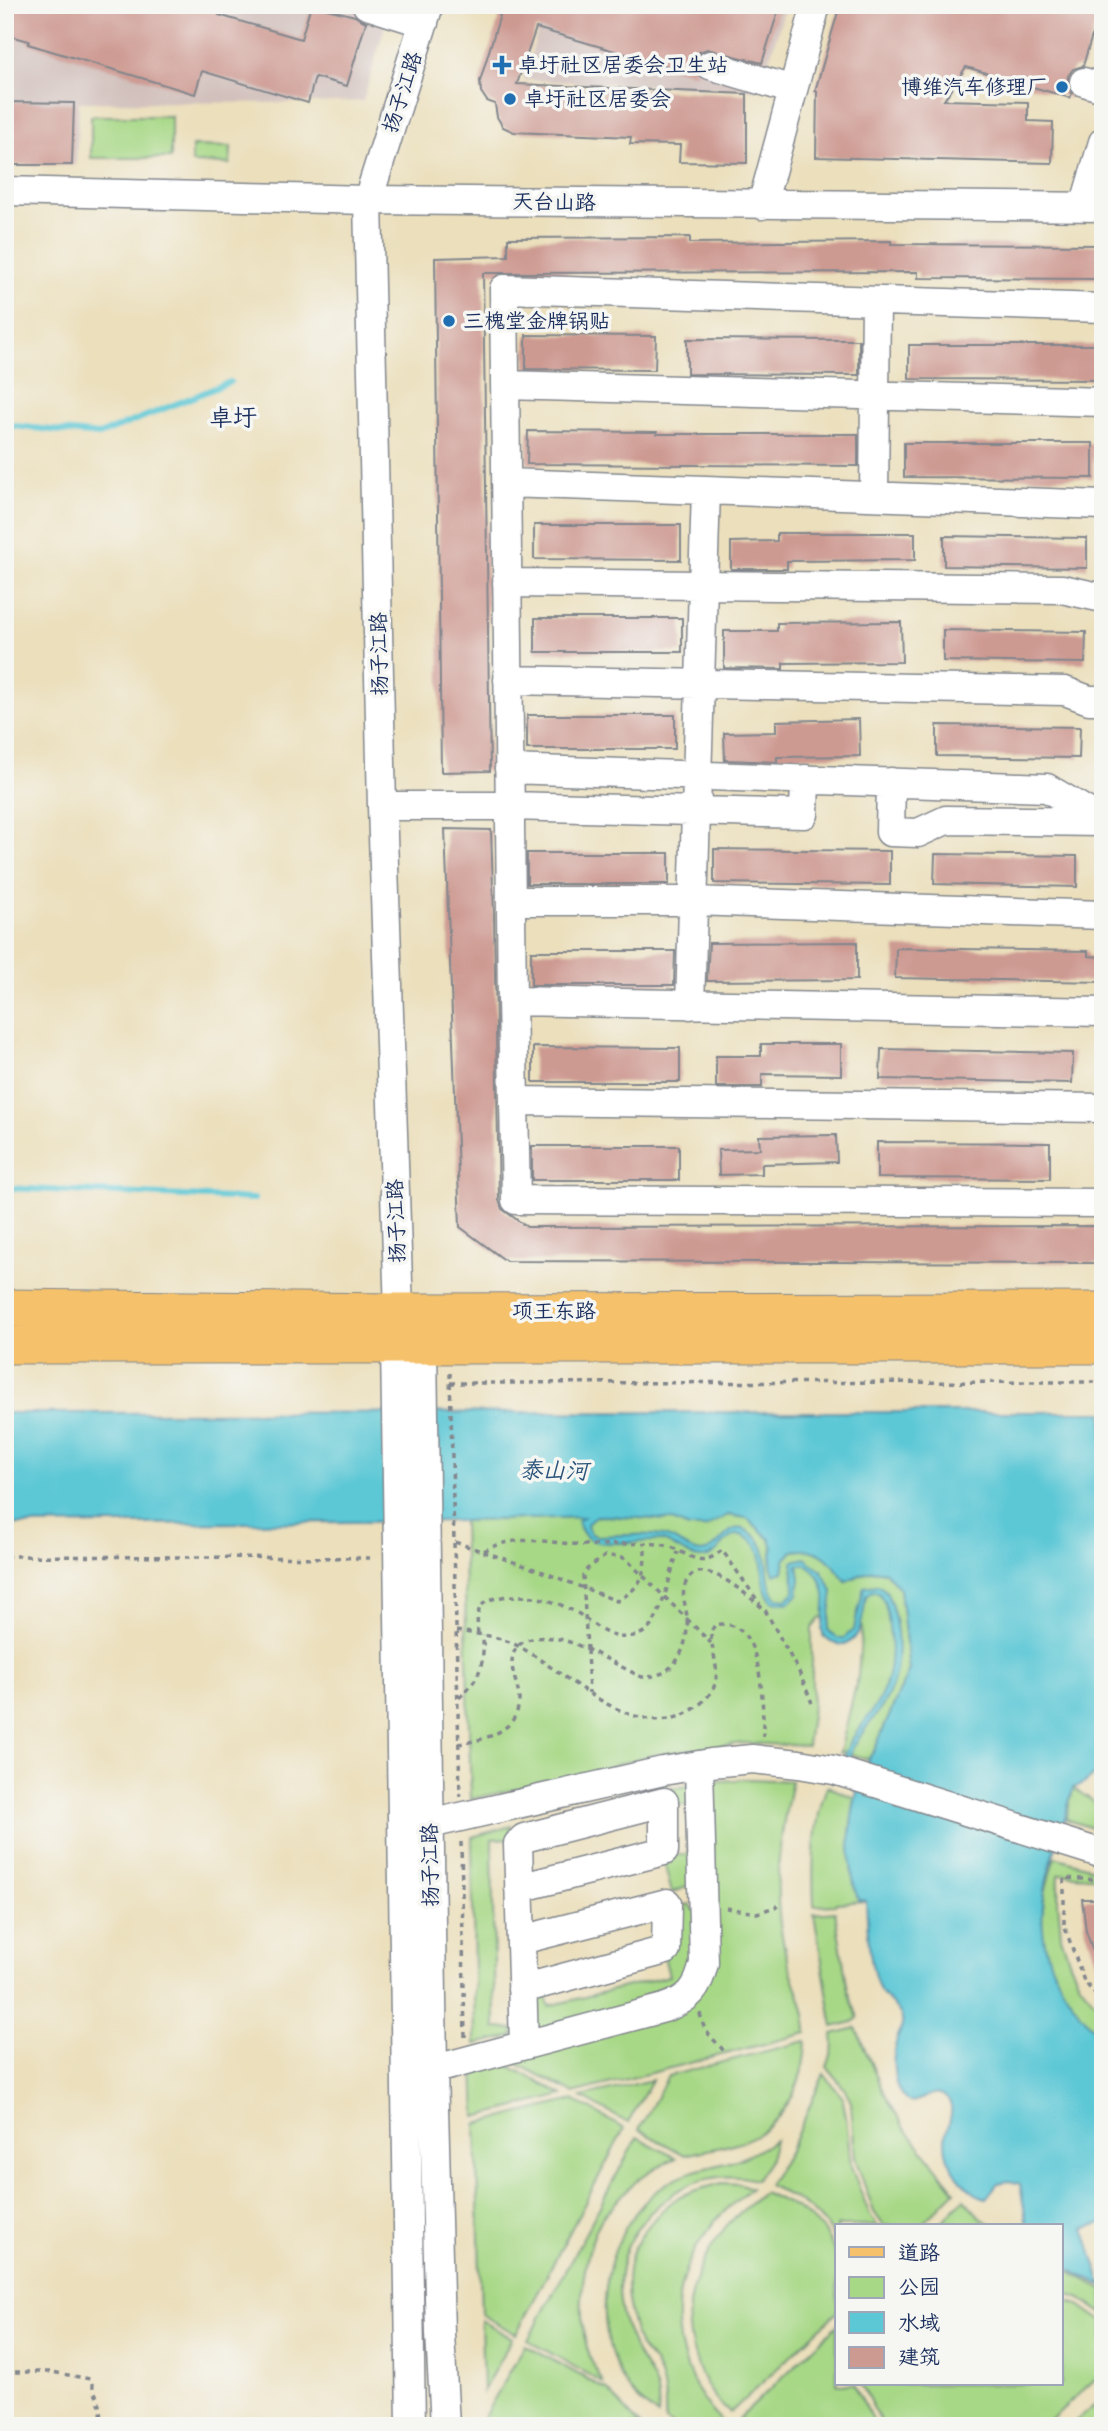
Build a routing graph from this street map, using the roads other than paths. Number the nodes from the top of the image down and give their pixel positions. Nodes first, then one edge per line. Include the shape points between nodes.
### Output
1 (367, 5) edge
2 (816, 5) edge
3 (427, 14) edge
4 (710, 65) dead end
5 (793, 90) junction
6 (1103, 142) edge
7 (5, 191) edge
8 (368, 200) junction
9 (762, 205) junction
10 (1093, 207) edge
11 (876, 301) junction
12 (1103, 309) edge
13 (505, 385) junction
14 (875, 396) junction
15 (1103, 402) edge
16 (506, 483) junction
17 (706, 490) junction
18 (874, 496) junction
19 (1103, 505) edge
20 (507, 583) junction
21 (703, 587) junction
22 (1103, 598) edge
23 (508, 680) junction
24 (700, 684) junction
25 (1103, 700) edge
26 (509, 769) junction
27 (697, 775) junction
28 (805, 779) junction
29 (891, 782) junction
30 (382, 806) junction
31 (509, 806) junction
32 (695, 811) junction
33 (1103, 821) edge
34 (511, 901) junction
35 (693, 901) junction
36 (1103, 915) edge
37 (512, 1001) junction
38 (690, 1005) junction
39 (1103, 1012) edge
40 (514, 1101) junction
41 (1103, 1108) edge
42 (1103, 1203) edge
43 (5, 1308) edge
44 (1103, 1311) edge
45 (405, 1333) junction
46 (5, 1345) edge
47 (1103, 1345) edge
48 (409, 1404) junction
49 (699, 1765) junction
50 (416, 1827) junction
51 (1093, 1851) edge
52 (519, 1888) junction
53 (702, 1901) junction
54 (667, 1903) junction
55 (521, 1940) junction
56 (522, 1989) junction
57 (524, 2045) junction
58 (433, 2070) junction
59 (406, 2077) junction
60 (411, 2426) edge
61 (445, 2426) edge

1 - 3 street
2 - 5 street
3 - 8 street, 扬子江路
4 - 5 street
5 - 9 street
6 - 10 street
7 - 8 street, 天台山路
8 - 9 street, 天台山路
8 - 30 street, 扬子江路
9 - 10 street, 天台山路
11 - 12 street
11 - 13 street via 504,289
11 - 14 street
13 - 14 street
13 - 16 street
14 - 15 street
14 - 18 street
16 - 17 street
16 - 20 street
17 - 18 street
17 - 21 street
18 - 19 street
20 - 21 street
20 - 23 street
21 - 22 street via 1062,589
21 - 24 street
23 - 24 street
23 - 26 street
24 - 25 street via 1065,691 1088,701
24 - 27 street
26 - 27 street
26 - 31 street
27 - 28 street
27 - 32 street
28 - 29 street
28 - 32 street via 804,814
29 - 33 street via 1046,788
29 - 33 street via 890,832 918,833 946,820
30 - 31 street
30 - 45 street, 扬子江路
31 - 32 street
31 - 34 street
32 - 35 street
34 - 35 street
34 - 37 street
35 - 36 street
35 - 38 street
37 - 38 street
37 - 40 street
38 - 39 street
40 - 41 street
40 - 42 street via 516,1200
43 - 45 main road, 项王东路
44 - 45 main road, 项王东路
45 - 46 main road, 项王东路
45 - 47 main road, 项王东路
45 - 48 street, 扬子江路
48 - 50 street, 扬子江路 via 398,1558
48 - 50 street, 扬子江路 via 425,1528
49 - 50 street
49 - 51 street via 762,1760 834,1770
49 - 53 street
50 - 58 street, 扬子江路
50 - 59 street, 扬子江路
52 - 52 street via 518,1844 524,1838 664,1802 664,1851
52 - 55 street
53 - 54 street
53 - 57 street via 704,1963 691,1994 664,2008
54 - 55 street
54 - 56 street via 666,1950
55 - 56 street
56 - 57 street
57 - 58 street
58 - 59 street
58 - 61 street, 扬子江路
59 - 60 street, 扬子江路

